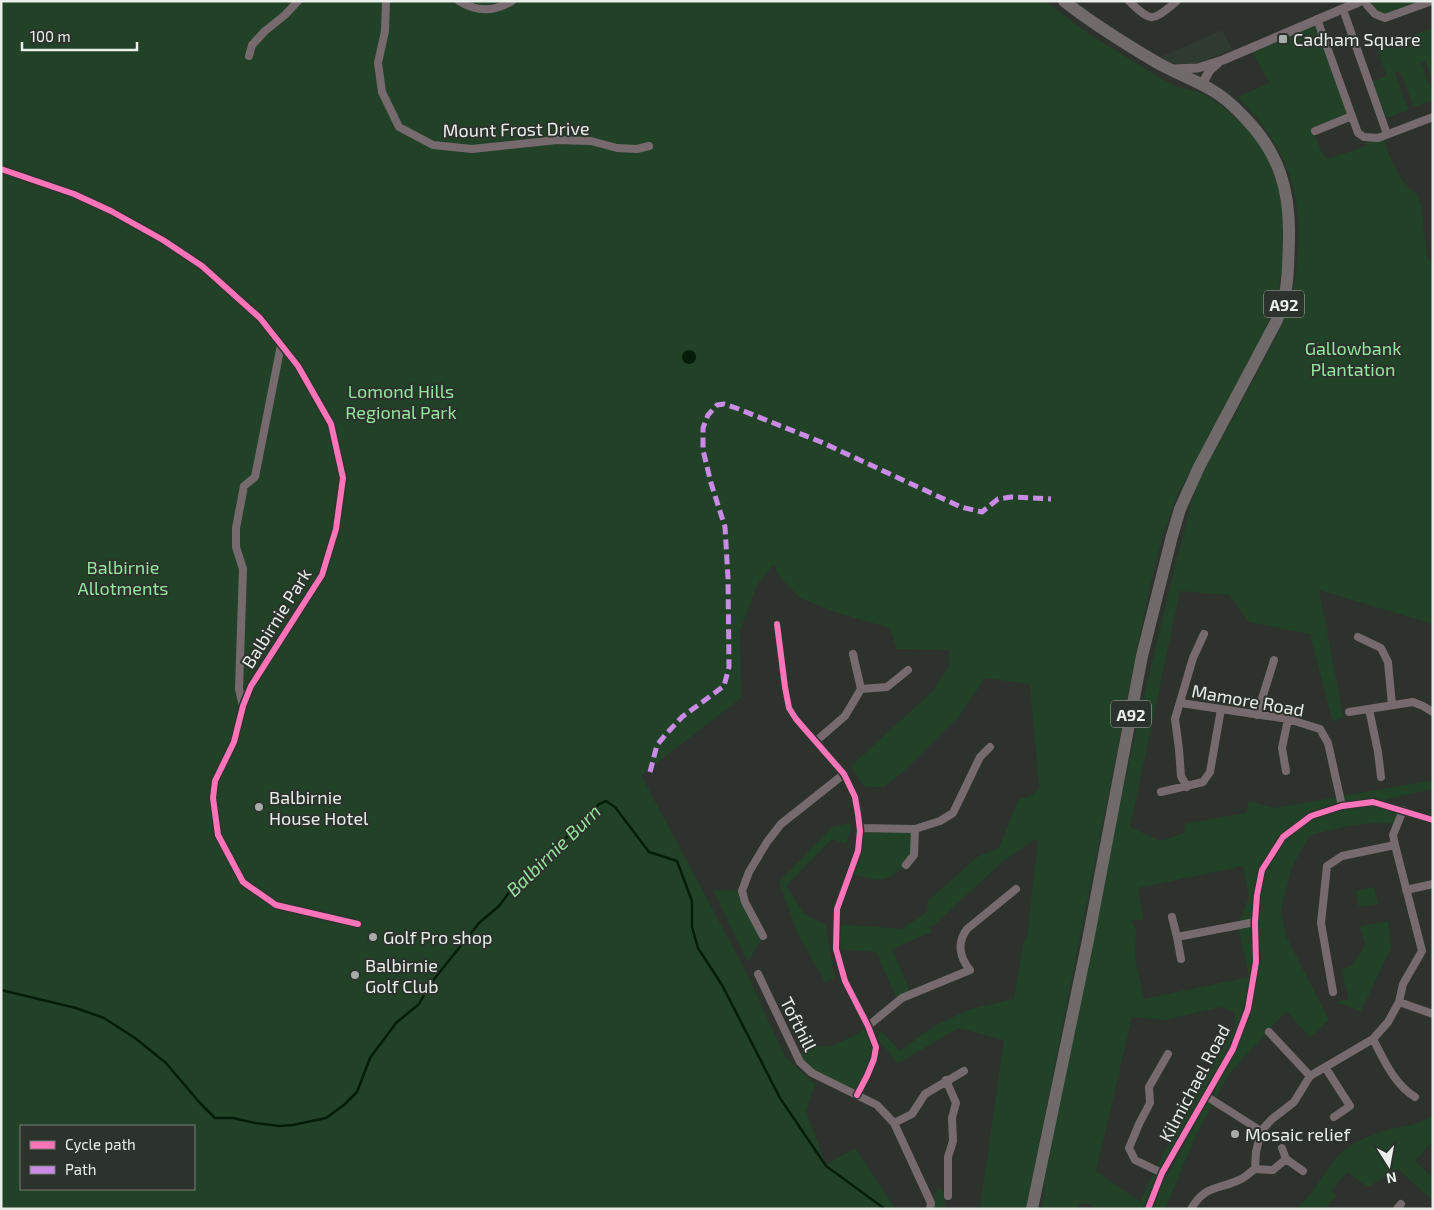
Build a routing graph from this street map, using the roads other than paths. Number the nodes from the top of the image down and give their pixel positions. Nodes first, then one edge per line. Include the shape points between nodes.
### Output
1 (298, 1) edge
2 (386, 1) edge
3 (459, 1) edge
4 (512, 1) edge
5 (1129, 1) edge
6 (1177, 1) edge
7 (1066, 2) edge
8 (1428, 2) edge
9 (1364, 3) edge
10 (1345, 15) dead end
11 (1317, 19) junction
12 (249, 56) dead end
13 (1223, 60) junction
14 (1170, 69) junction
15 (1202, 84) junction
16 (1352, 116) junction
17 (1433, 117) edge
18 (1315, 131) dead end
19 (1387, 134) junction
20 (649, 146) dead end
21 (1, 169) edge
22 (281, 345) junction
23 (777, 624) dead end
24 (1204, 634) dead end
25 (1358, 637) dead end
26 (853, 654) dead end
27 (1274, 660) dead end
28 (908, 670) dead end
29 (861, 689) junction
30 (1181, 703) junction
31 (1392, 705) junction
32 (243, 706) junction
33 (1369, 709) junction
34 (1221, 710) junction
35 (1349, 712) dead end
36 (1433, 712) edge
37 (1257, 715) junction
38 (1288, 719) junction
39 (816, 741) junction
40 (990, 747) dead end
41 (1286, 771) dead end
42 (844, 774) junction
43 (1381, 777) dead end
44 (1187, 787) junction
45 (1161, 792) dead end
46 (1342, 806) junction
47 (1404, 810) junction
48 (1433, 820) edge
49 (860, 828) junction
50 (916, 830) junction
51 (1394, 845) junction
52 (906, 865) dead end
53 (1433, 884) edge
54 (1016, 889) dead end
55 (1406, 890) junction
56 (1172, 918) dead end
57 (1254, 922) junction
58 (358, 924) dead end
59 (763, 936) dead end
60 (1177, 938) junction
61 (1181, 959) dead end
62 (758, 974) dead end
63 (1333, 992) dead end
64 (1398, 1002) junction
65 (1433, 1014) edge
66 (868, 1026) junction
67 (1269, 1032) dead end
68 (1372, 1039) junction
69 (1168, 1054) dead end
70 (1325, 1067) junction
71 (964, 1071) dead end
72 (1310, 1076) junction
73 (946, 1080) junction
74 (857, 1095) junction
75 (1206, 1096) junction
76 (1415, 1097) dead end
77 (1334, 1117) dead end
78 (894, 1123) junction
79 (1262, 1131) junction
80 (1282, 1148) dead end
81 (1286, 1159) junction
82 (1256, 1168) junction
83 (1041, 1171) junction
84 (1303, 1171) dead end
85 (1162, 1173) junction
86 (948, 1196) dead end
87 (930, 1209) edge
88 (1032, 1209) edge
89 (1037, 1209) edge
90 (1148, 1209) edge
91 (1191, 1209) edge

1 - 12 street via 265,30 252,45
2 - 20 street, Mount Frost Drive via 385,31 378,63 382,92 399,127 433,146 472,149 557,140 591,142 617,148
3 - 4 street via 475,8 492,10
5 - 6 street via 1144,16 1153,18
7 - 14 highway, A92 via 1129,46
8 - 9 street via 1385,18 1375,14
9 - 11 street
10 - 19 street
11 - 13 street
11 - 16 street
13 - 14 street via 1198,68
13 - 15 street via 1213,67
14 - 15 highway, A92
15 - 83 highway, A92 via 1236,108 1259,133 1276,160 1288,202 1288,284 1277,320 1199,467 1172,536 1142,656
16 - 18 street
16 - 19 street via 1358,133 1372,138
17 - 19 street
21 - 22 street, Balbirnie Park via 74,194 163,240 202,266 260,318
22 - 32 street, Balbirnie Park via 255,476 244,486 236,528 236,547 243,570 239,689
22 - 32 street, Balbirnie Park via 298,366 332,424 343,478 336,529 322,575 251,686
23 - 39 street via 789,708
24 - 30 street via 1193,658
25 - 31 street via 1381,648 1388,662
26 - 29 street
27 - 37 street
28 - 29 street via 887,687
29 - 39 street via 845,716
30 - 34 street, Mamore Road
30 - 44 street via 1175,719 1181,776
31 - 33 street
31 - 36 street via 1413,702
32 - 58 street, Balbirnie Park via 234,742 215,781 213,798 218,834 226,851 243,882 276,906
33 - 35 street
33 - 43 street
34 - 37 street, Mamore Road
34 - 44 street via 1210,772 1203,782
37 - 38 street, Mamore Road
38 - 41 street via 1282,748
38 - 46 street, Mamore Road via 1320,729 1328,743
39 - 42 street
40 - 50 street via 980,757 953,813
42 - 49 street via 855,797
42 - 59 street via 781,824 749,872 743,897
44 - 45 street
46 - 47 street, Kilmichael Road via 1373,802
46 - 57 street, Kilmichael Road via 1311,816 1283,836 1262,870
47 - 48 street, Kilmichael Road
47 - 51 street via 1393,835
49 - 50 street
49 - 66 street via 858,851 837,909 836,949 846,981
50 - 52 street via 914,855
51 - 55 street
51 - 63 street via 1342,856 1327,866 1320,923
53 - 55 street
54 - 66 street via 962,935 959,946 970,970 902,998
55 - 64 street via 1422,951
56 - 60 street
57 - 60 street
57 - 75 street, Kilmichael Road via 1256,962 1248,1009 1233,1049
60 - 61 street
62 - 74 street, Tofthill via 800,1062 812,1073
64 - 65 street
64 - 68 street via 1388,1022
66 - 74 street via 876,1047
67 - 72 street
68 - 70 street
68 - 76 street via 1389,1069 1406,1091
69 - 85 street via 1149,1087 1150,1103 1130,1148 1135,1160
70 - 72 street
70 - 77 street via 1350,1106
71 - 73 street
72 - 79 street via 1294,1102 1272,1118
73 - 78 street via 926,1094 912,1114
73 - 86 street via 956,1103 952,1118 954,1141 948,1157
74 - 78 street, Tofthill via 877,1105
75 - 79 street
75 - 85 street, Kilmichael Road
78 - 87 street, Tofthill via 931,1203
79 - 82 street via 1256,1152
80 - 81 street
81 - 82 street via 1273,1170
81 - 84 street
82 - 91 street via 1240,1180 1213,1188 1197,1199
83 - 88 highway, A92
83 - 89 highway, A92
85 - 90 street, Kilmichael Road

